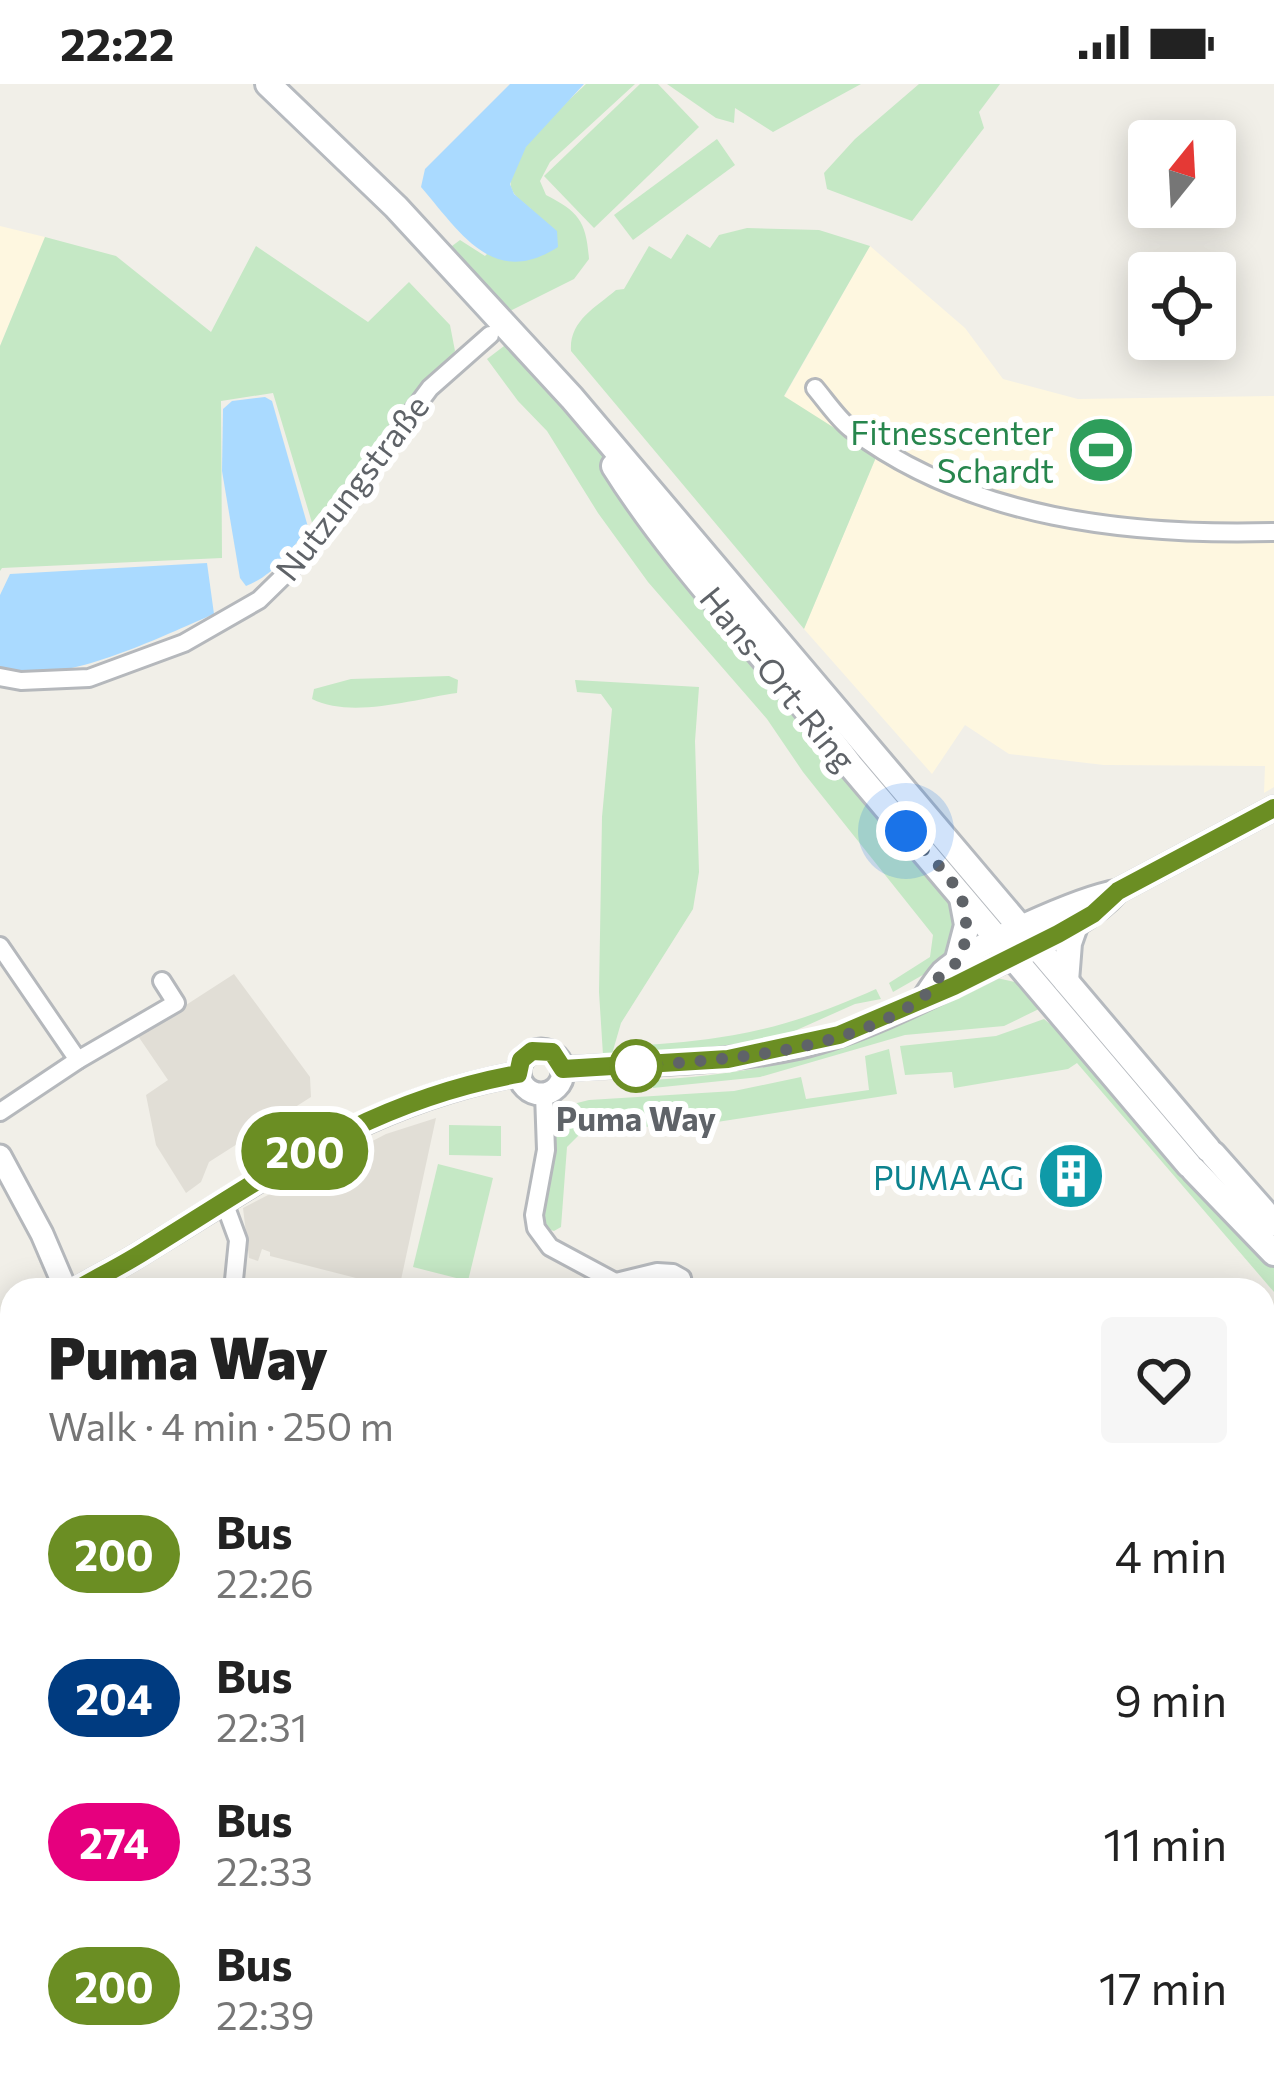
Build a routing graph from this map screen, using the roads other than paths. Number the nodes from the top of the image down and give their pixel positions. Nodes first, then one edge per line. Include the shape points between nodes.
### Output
1 (268, 84) edge
2 (490, 335) dead end
3 (815, 388) dead end
4 (572, 398) junction
5 (1274, 532) edge
6 (0, 677) edge
7 (1274, 808) edge
8 (1118, 891) junction
9 (961, 896) junction
10 (1084, 919) junction
11 (1017, 943) junction
12 (0, 946) edge
13 (956, 963) junction
14 (162, 981) dead end
15 (1056, 989) junction
16 (924, 996) junction
17 (78, 1060) junction
18 (563, 1069) junction
19 (518, 1074) junction
20 (544, 1094) junction
21 (0, 1112) edge
22 (0, 1156) edge
23 (1201, 1160) junction
24 (224, 1202) junction
25 (1274, 1223) edge
26 (1274, 1253) edge
27 (61, 1278) edge
28 (96, 1278) edge
29 (235, 1278) edge
30 (607, 1278) edge
31 (649, 1278) edge
32 (682, 1278) edge

1 - 4 main road, Hans-Ort-Ring via 396,207
2 - 6 street, Nutzungstraße via 430,388 304,555 259,600 184,643 89,678
3 - 5 street via 849,428 962,491 1079,521
4 - 9 main road, Hans-Ort-Ring via 645,516
4 - 11 main road, Hans-Ort-Ring
7 - 8 street
8 - 10 street
8 - 11 street via 1091,895
9 - 11 main road, Hans-Ort-Ring
9 - 13 main road via 967,926
10 - 11 street
10 - 15 main road
11 - 13 street
11 - 15 main road, Hans-Ort-Ring
11 - 16 street via 954,986
12 - 17 street
13 - 16 street
14 - 17 street via 176,1003
15 - 23 main road, Hans-Ort-Ring
16 - 18 street via 801,1046
17 - 21 street
18 - 19 street via 539,1049 521,1060
18 - 20 street
19 - 20 street via 524,1087
19 - 24 street via 361,1122
20 - 30 street via 536,1228 550,1247
22 - 27 street
23 - 25 main road, Hans-Ort-Ring
23 - 26 main road, Hans-Ort-Ring
24 - 28 street
24 - 29 street via 239,1249
31 - 32 street

